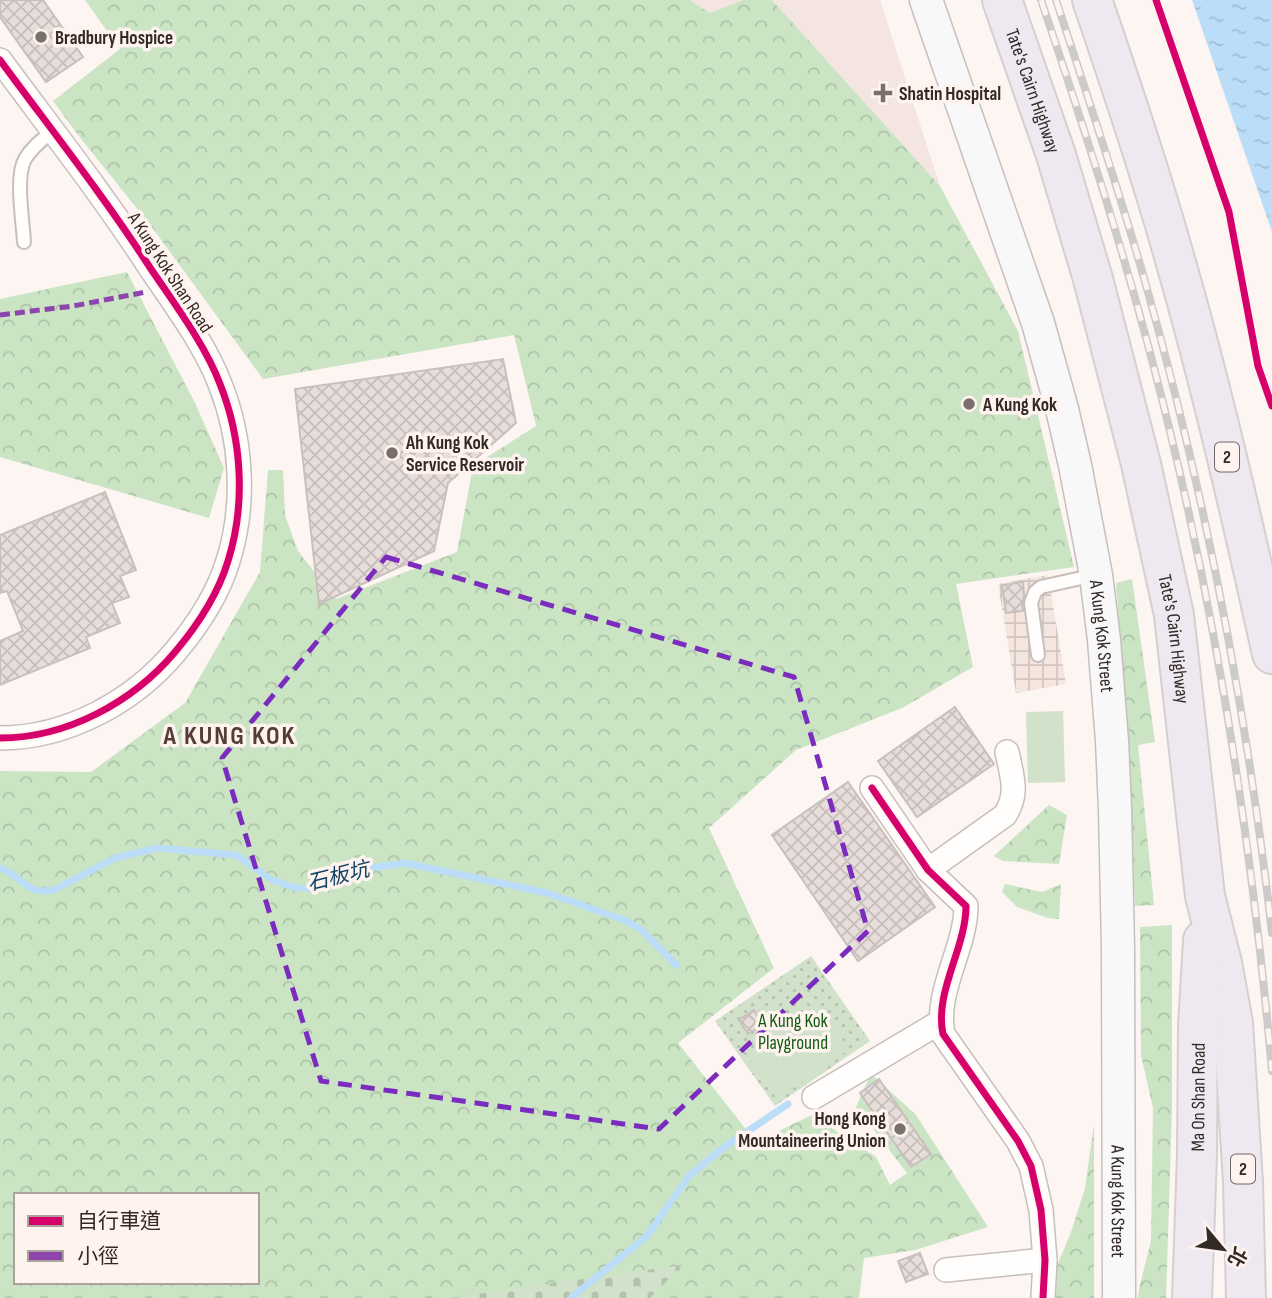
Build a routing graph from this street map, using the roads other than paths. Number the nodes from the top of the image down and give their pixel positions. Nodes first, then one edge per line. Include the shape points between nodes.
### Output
1 (926, 0) edge
2 (1002, 0) edge
3 (1092, 0) edge
4 (0, 60) edge
5 (53, 131) junction
6 (24, 242) dead end
7 (1096, 575) junction
8 (1272, 654) edge
9 (1038, 655) dead end
10 (0, 738) edge
11 (1007, 752) dead end
12 (872, 788) dead end
13 (928, 870) junction
14 (1205, 896) junction
15 (940, 1022) junction
16 (814, 1097) dead end
17 (1045, 1260) junction
18 (946, 1270) dead end
19 (1043, 1298) edge
20 (1119, 1298) edge
21 (1192, 1298) edge
22 (1246, 1298) edge

1 - 7 main road, A Kung Kok Street via 1038,323 1075,465
2 - 14 highway, Tate's Cairn Highway / 2 via 1075,218 1141,464 1174,615
3 - 8 highway, 2 via 1180,274
4 - 5 street, A Kung Kok Shan Road
5 - 6 lane via 24,161 20,177
5 - 10 street, A Kung Kok Shan Road via 197,338 220,383 234,433 240,481 228,562 211,599 160,670 97,714 55,731
7 - 9 lane via 1035,592 1031,603
7 - 20 main road, A Kung Kok Street via 1115,809
11 - 13 street via 1014,788 1013,803 1005,815
12 - 13 street
13 - 15 street via 966,906
14 - 21 highway, Ma On Shan Road
14 - 22 highway, Tate's Cairn Highway / 2 via 1233,1023
15 - 16 street
15 - 17 street via 943,1034 1031,1166
17 - 18 street
17 - 19 street

